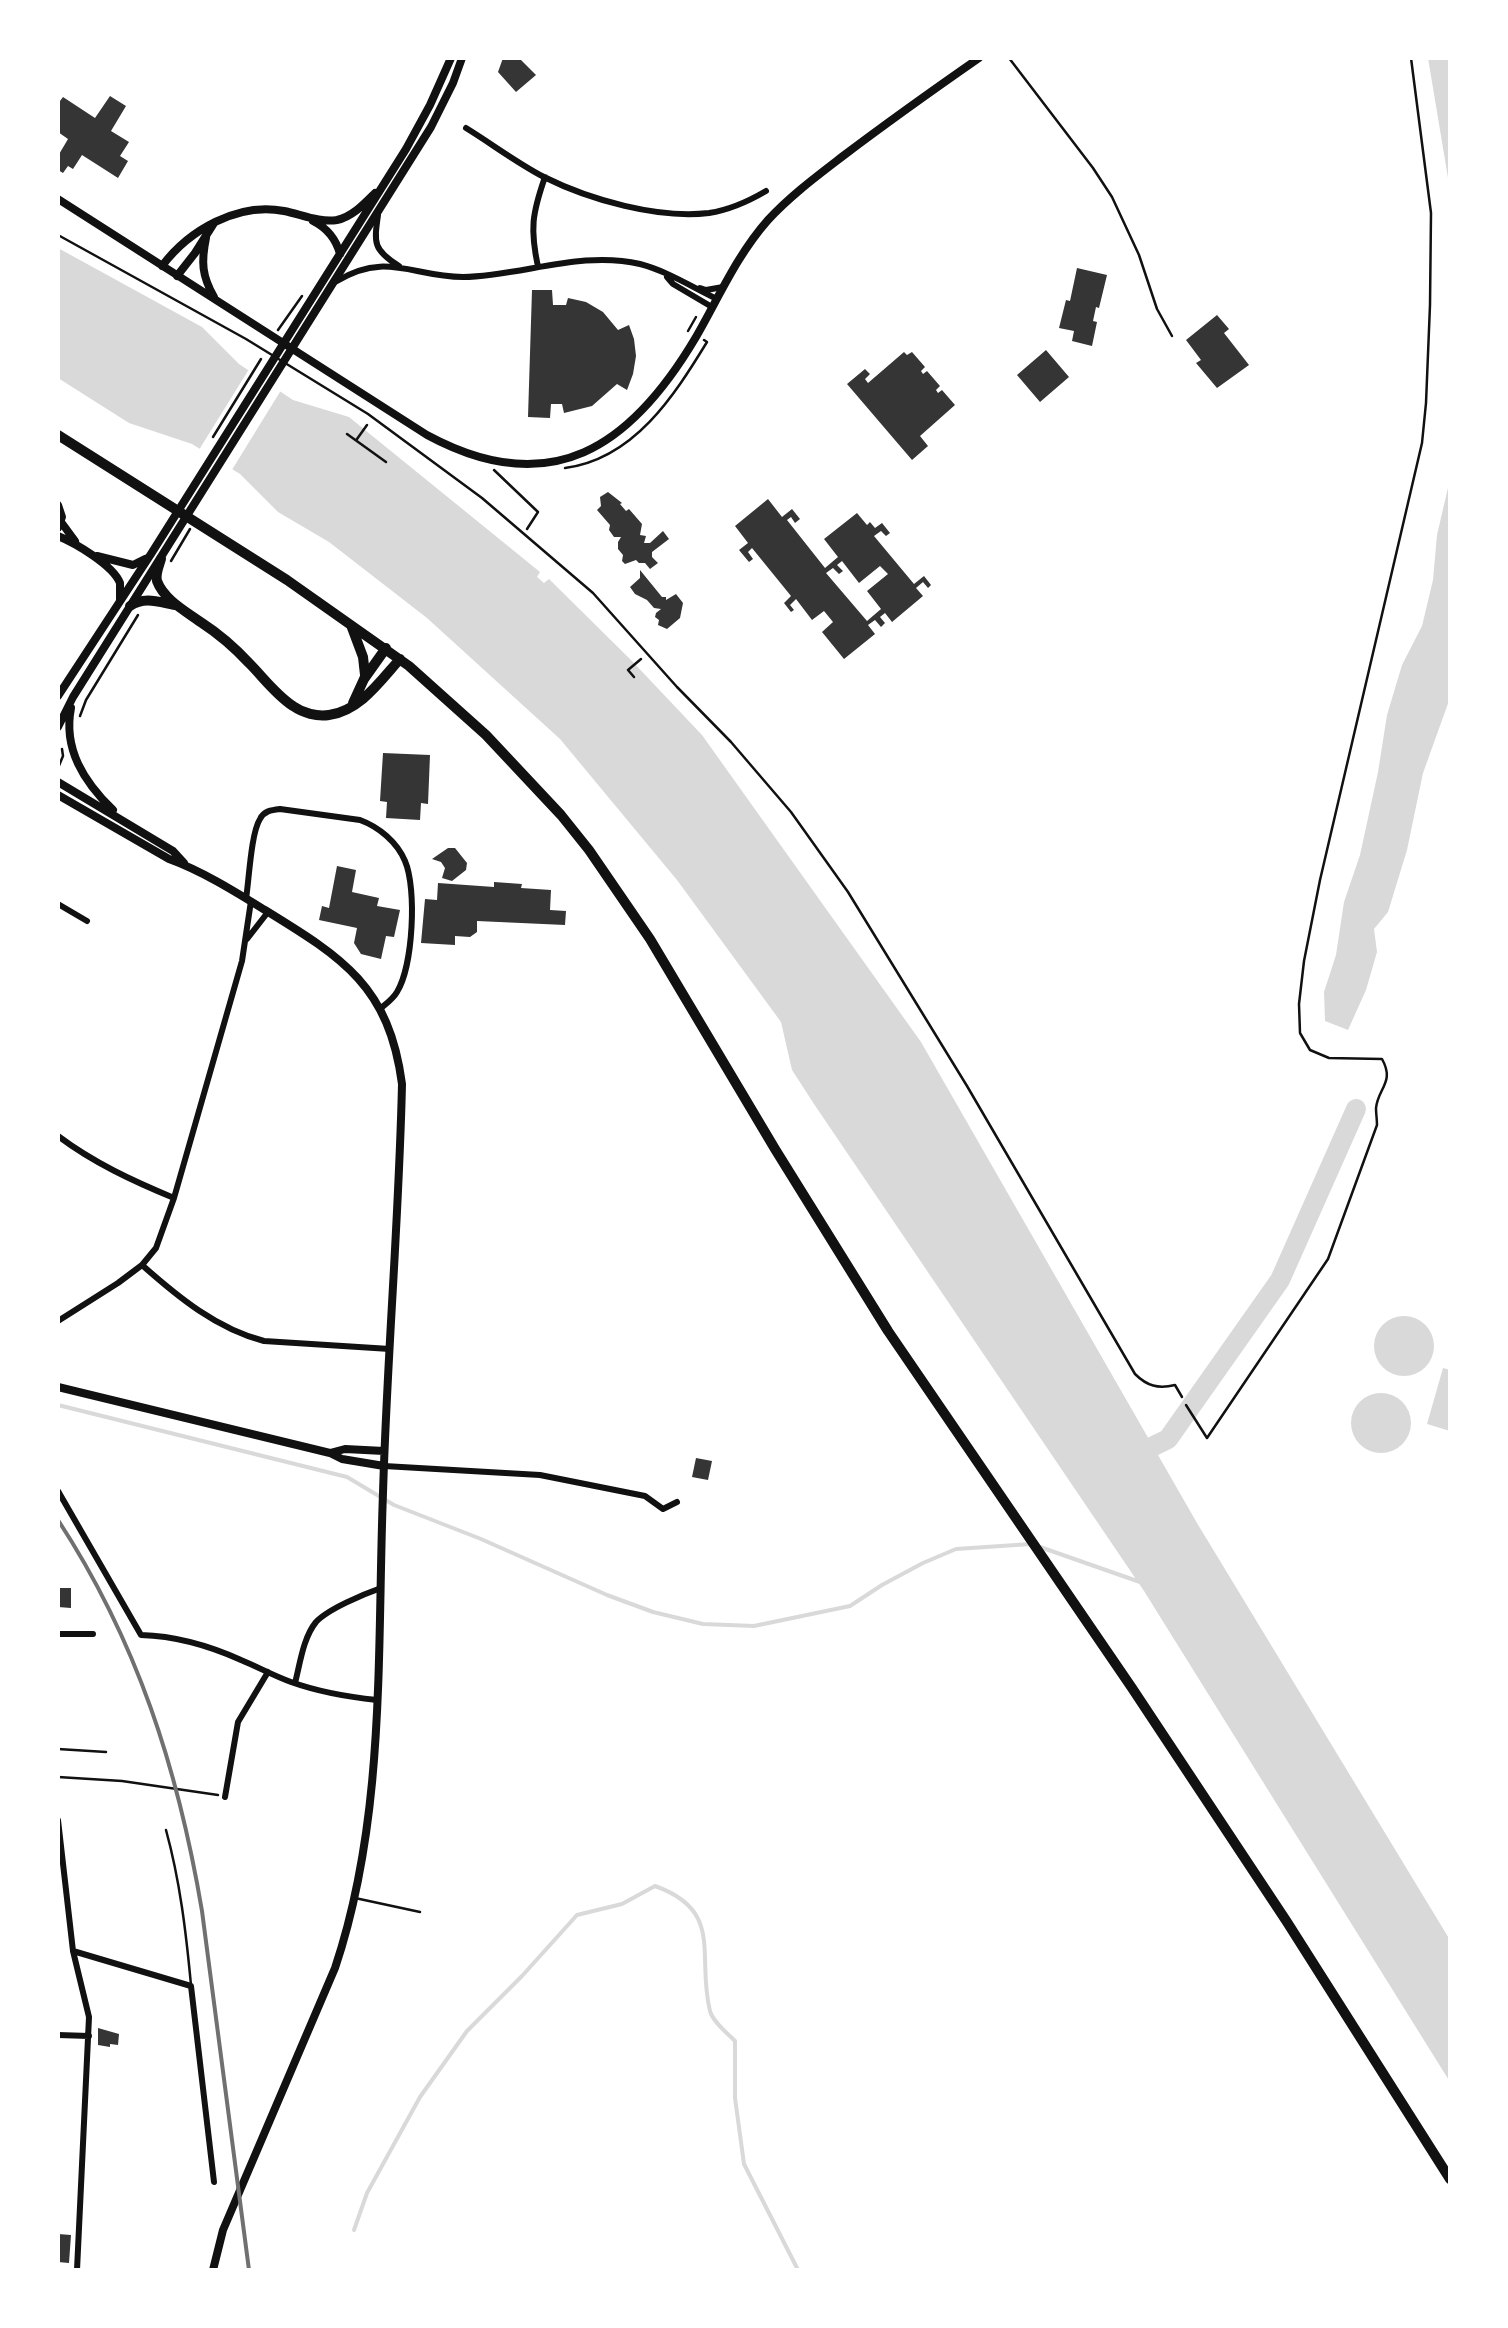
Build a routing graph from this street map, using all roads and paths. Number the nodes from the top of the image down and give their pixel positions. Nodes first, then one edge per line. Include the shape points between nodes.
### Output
1 (451, 58) edge
2 (462, 58) edge
3 (979, 58) edge
4 (1009, 58) edge
5 (1410, 58) edge
6 (466, 128) dead end
7 (545, 177) junction
8 (385, 183) junction
9 (766, 191) dead end
10 (58, 200) edge
11 (378, 212) junction
12 (300, 215) junction
13 (214, 224) junction
14 (58, 235) edge
15 (206, 238) junction
16 (340, 254) junction
17 (162, 266) junction
18 (400, 267) junction
19 (538, 267) junction
20 (177, 276) junction
21 (666, 276) junction
22 (336, 282) junction
23 (692, 286) junction
24 (723, 287) junction
25 (216, 301) junction
26 (711, 303) junction
27 (289, 323) junction
28 (687, 331) dead end
29 (275, 336) dead end
30 (1172, 336) dead end
31 (265, 352) dead end
32 (367, 426) dead end
33 (347, 434) dead end
34 (58, 435) edge
35 (356, 440) junction
36 (206, 448) dead end
37 (386, 462) dead end
38 (494, 468) dead end
39 (58, 505) edge
40 (59, 525) edge
41 (524, 534) junction
42 (58, 536) edge
43 (78, 544) junction
44 (93, 555) junction
45 (160, 555) junction
46 (158, 583) junction
47 (147, 600) junction
48 (125, 603) junction
49 (176, 605) junction
50 (350, 624) junction
51 (386, 648) junction
52 (640, 658) dead end
53 (400, 659) junction
54 (622, 664) dead end
55 (628, 670) junction
56 (634, 677) dead end
57 (364, 679) junction
58 (58, 696) edge
59 (74, 697) junction
60 (351, 706) junction
61 (58, 727) edge
62 (78, 727) dead end
63 (64, 745) dead end
64 (58, 768) edge
65 (58, 782) edge
66 (58, 795) edge
67 (123, 820) junction
68 (186, 866) junction
69 (249, 900) junction
70 (58, 904) edge
71 (268, 912) junction
72 (87, 921) dead end
73 (246, 940) junction
74 (381, 1008) junction
75 (58, 1136) edge
76 (174, 1198) junction
77 (142, 1266) junction
78 (58, 1320) edge
79 (390, 1349) junction
80 (58, 1387) edge
81 (1182, 1397) joint
82 (384, 1451) junction
83 (330, 1452) junction
84 (384, 1466) junction
85 (58, 1491) edge
86 (677, 1502) dead end
87 (381, 1588) junction
88 (58, 1634) edge
89 (93, 1634) dead end
90 (268, 1672) junction
91 (295, 1684) junction
92 (377, 1700) junction
93 (58, 1749) edge
94 (106, 1752) dead end
95 (58, 1776) edge
96 (225, 1796) joint
97 (58, 1820) edge
98 (166, 1830) dead end
99 (353, 1898) junction
100 (420, 1912) dead end
101 (73, 1951) junction
102 (191, 1986) junction
103 (58, 2035) edge
104 (89, 2036) junction
105 (1450, 2178) edge
106 (214, 2182) dead end
107 (77, 2270) edge
108 (213, 2270) edge

1 - 8 street
2 - 11 street via 431,127
3 - 24 street via 800,189 750,242
4 - 30 lane via 1112,198
5 - 81 path via 1431,214 1422,443 1320,880 1299,1004 1300,1034 1310,1050 1346,1060 1378,1058 1388,1074 1376,1105 1377,1125 1328,1259 1207,1438
6 - 7 street
7 - 9 street via 602,199 676,213 719,211
7 - 19 street via 532,223
8 - 12 street via 346,217
8 - 16 street
10 - 17 street
11 - 18 street via 377,246
11 - 22 street
12 - 13 street via 246,211
12 - 16 street via 330,233
13 - 15 street
13 - 17 street
14 - 41 lane via 368,414
15 - 20 street
15 - 25 street via 202,271
16 - 27 street
17 - 20 street
18 - 19 street via 458,277
18 - 22 street via 354,270
19 - 21 street via 606,261 640,264
20 - 25 street
21 - 23 street
21 - 26 street
22 - 45 street
23 - 24 street
23 - 26 street
24 - 26 street
25 - 26 street via 449,447 516,464 565,460 629,425 673,374
26 - 28 path
27 - 29 path
27 - 45 street
31 - 36 path
32 - 35 path
33 - 35 path
34 - 50 main road
35 - 37 path
38 - 41 path via 538,512
39 - 40 street
40 - 43 street
41 - 81 lane via 593,593 790,812 848,892 1135,1374 1153,1386 1175,1386
42 - 43 street
43 - 44 street
44 - 45 street via 132,565
44 - 48 street via 120,584
45 - 46 path
45 - 46 main road
45 - 48 street
46 - 49 main road
47 - 48 main road
47 - 49 main road
47 - 62 path via 86,700
48 - 58 street
48 - 59 street
49 - 60 main road via 230,644 294,708 326,716
50 - 51 main road
50 - 57 main road
51 - 53 main road
51 - 57 main road
52 - 55 path
53 - 60 main road
53 - 105 main road via 499,748 612,881 888,1331 1287,1922
54 - 55 path
55 - 56 path
57 - 60 main road
59 - 61 street
59 - 67 street via 72,750 96,794
63 - 64 path
65 - 67 street
66 - 68 street
67 - 68 street
68 - 69 street
69 - 71 street
69 - 73 street
69 - 74 street via 256,830 267,810 371,824 397,848 411,884 403,981
70 - 72 street
71 - 73 street
71 - 74 street via 341,960
73 - 76 street
74 - 79 street via 402,1084
75 - 76 street via 128,1180
76 - 77 street via 156,1248
77 - 78 street
77 - 79 street via 246,1336
79 - 82 street
80 - 83 street
82 - 83 street
82 - 84 street
83 - 84 street
84 - 86 street via 540,1475 645,1496 663,1508
84 - 87 street
85 - 90 street via 141,1635 185,1641
87 - 91 street via 316,1623
87 - 92 street
88 - 89 street
90 - 91 street
90 - 96 street via 238,1722
91 - 92 street
92 - 99 street via 368,1821
93 - 94 lane
95 - 96 path
97 - 101 street
98 - 102 lane via 178,1870
99 - 100 lane
99 - 108 street via 335,1968 223,2230
101 - 102 street
101 - 104 street
102 - 106 street
103 - 104 street
104 - 107 street

